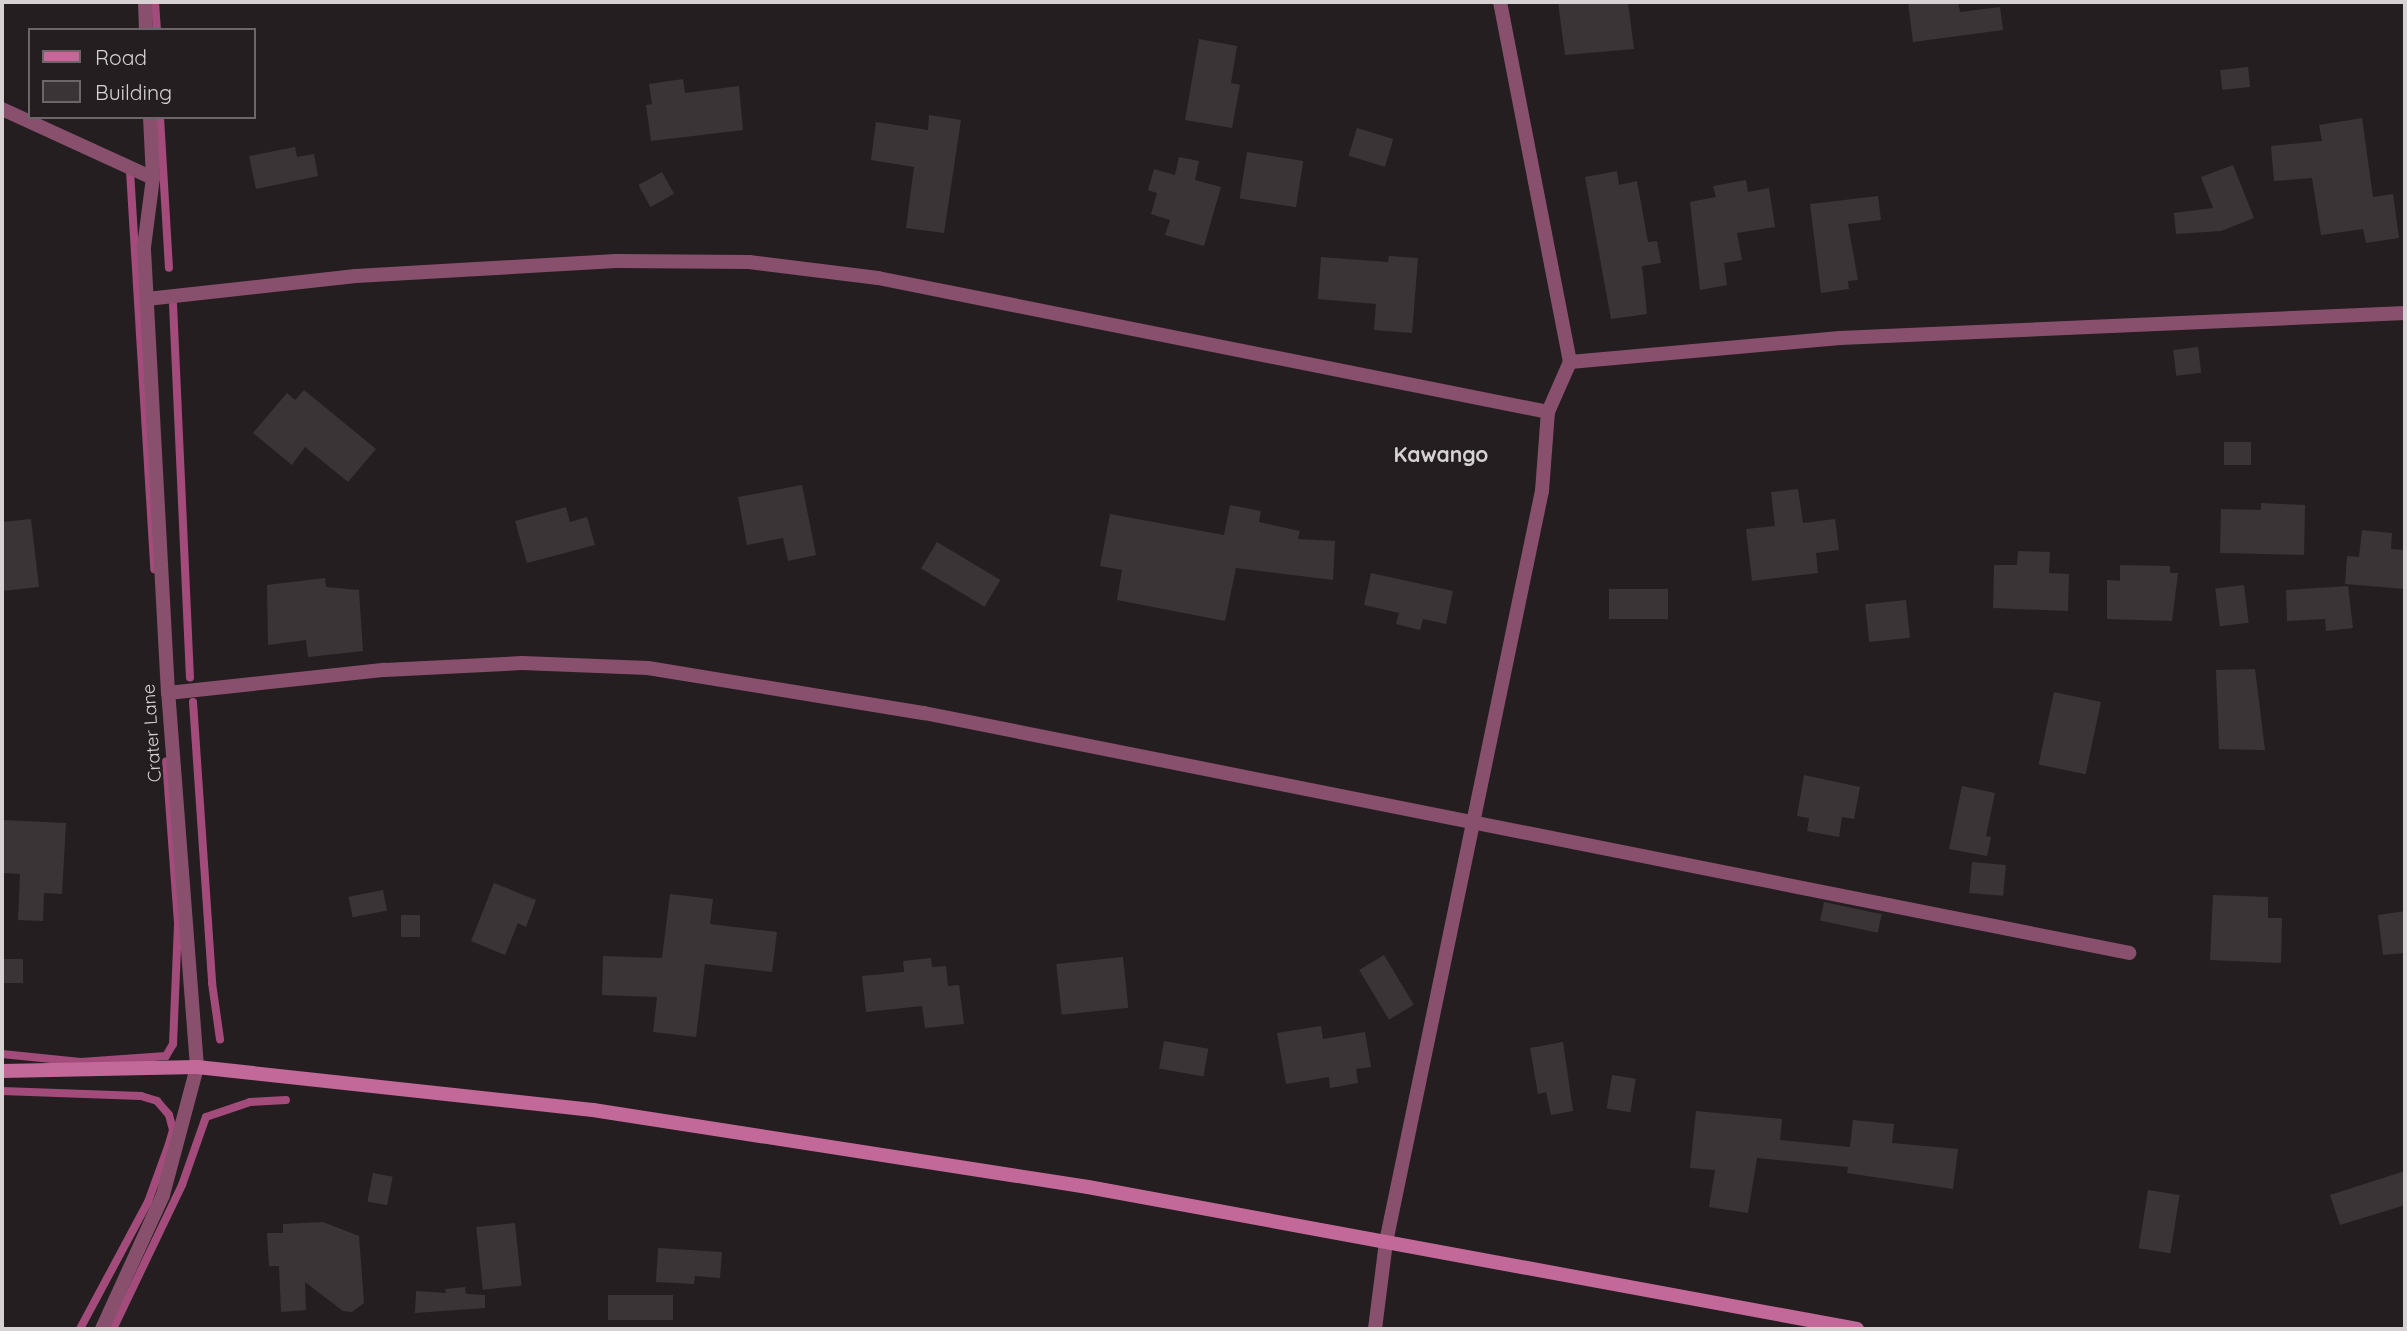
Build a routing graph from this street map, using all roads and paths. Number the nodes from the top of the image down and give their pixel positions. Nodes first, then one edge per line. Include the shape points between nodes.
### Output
1 (145, 2) edge
2 (1500, 2) edge
3 (146, 28) edge
4 (2, 109) edge
5 (150, 119) edge
6 (153, 178) junction
7 (148, 299) junction
8 (2405, 313) edge
9 (1570, 362) junction
10 (1548, 412) junction
11 (168, 693) junction
12 (1474, 824) junction
13 (2129, 953) dead end
14 (197, 1067) junction
15 (2, 1071) edge
16 (1386, 1242) junction
17 (102, 1329) edge
18 (1375, 1329) edge
19 (1857, 1329) edge

1 - 3 street
2 - 9 street
4 - 6 street
5 - 6 street, Crater Lane
6 - 7 street, Crater Lane via 145,247
7 - 10 street via 356,276 629,261 749,262 878,278
7 - 11 street, Crater Lane
8 - 9 street via 1840,338
9 - 10 street
10 - 12 street via 1542,491
11 - 12 street via 385,670 508,663 648,668 924,713
11 - 14 street, Crater Lane
12 - 13 street
12 - 16 street
14 - 15 street
14 - 16 street via 593,1110 1088,1187
14 - 17 street, Crater Lane via 163,1195
16 - 18 street
16 - 19 street

